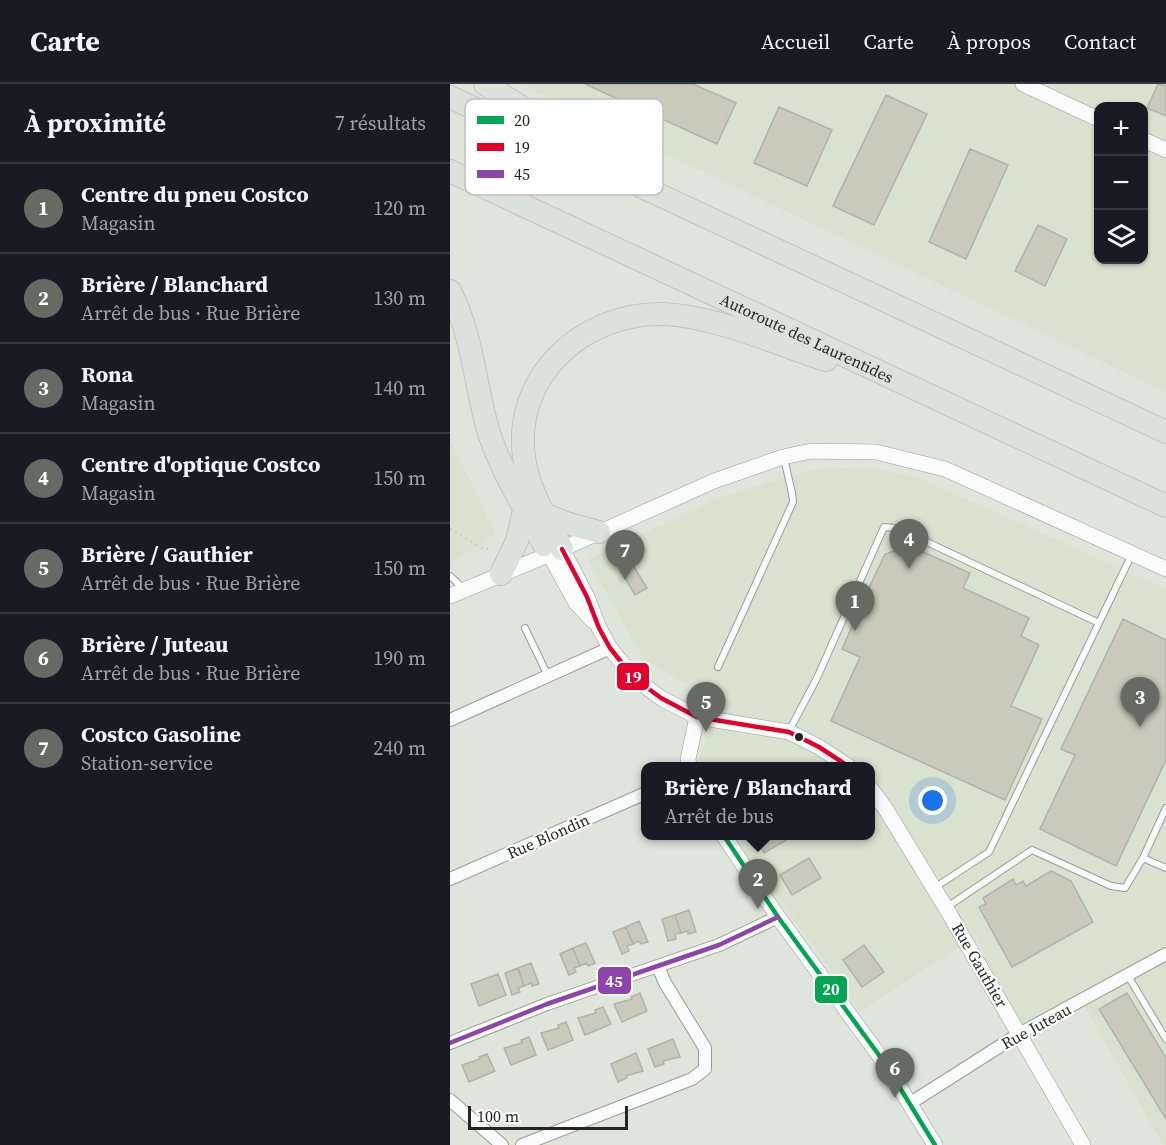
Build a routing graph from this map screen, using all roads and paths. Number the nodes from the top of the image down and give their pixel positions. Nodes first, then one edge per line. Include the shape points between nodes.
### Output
1 (484, 84) edge
2 (1023, 84) edge
3 (450, 97) edge
4 (508, 99) edge
5 (465, 104) edge
6 (1094, 117) edge
7 (1148, 142) edge
8 (1166, 150) edge
9 (450, 171) edge
10 (465, 178) edge
11 (501, 195) edge
12 (661, 196) edge
13 (450, 291) edge
14 (922, 392) junction
15 (1166, 432) edge
16 (783, 458) junction
17 (1166, 506) edge
18 (534, 512) junction
19 (450, 529) edge
20 (599, 532) junction
21 (498, 550) dead end
22 (556, 551) junction
23 (1133, 553) junction
24 (1166, 569) edge
25 (501, 574) junction
26 (450, 576) edge
27 (465, 590) junction
28 (450, 596) edge
29 (1099, 623) junction
30 (525, 628) dead end
31 (610, 648) junction
32 (718, 667) dead end
33 (548, 676) junction
34 (698, 717) junction
35 (450, 720) edge
36 (789, 732) junction
37 (688, 762) edge
38 (842, 762) edge
39 (641, 795) edge
40 (875, 795) edge
41 (1166, 808) edge
42 (727, 840) edge
43 (1143, 858) junction
44 (1166, 868) edge
45 (450, 879) edge
46 (934, 888) junction
47 (946, 908) junction
48 (778, 917) junction
49 (1166, 954) edge
50 (658, 966) junction
51 (1128, 976) junction
52 (1019, 1034) junction
53 (1166, 1039) edge
54 (450, 1043) edge
55 (450, 1100) edge
56 (909, 1104) junction
57 (502, 1145) edge
58 (522, 1145) edge
59 (935, 1145) edge
60 (1083, 1145) edge

1 - 4 highway
2 - 6 street
3 - 5 highway
7 - 8 street
9 - 10 highway, Autoroute des Laurentides
11 - 14 highway, Autoroute des Laurentides
12 - 15 highway
13 - 18 highway via 465,333 492,441 503,468
14 - 17 highway, Autoroute des Laurentides
14 - 18 highway via 702,320 652,314 617,319 565,348 533,395 523,442
16 - 20 street via 714,481
16 - 23 street via 811,451 876,452 945,469
16 - 32 lane via 793,502
18 - 20 highway
18 - 22 highway
18 - 25 highway
19 - 21 path via 482,548
20 - 22 street
22 - 25 street
22 - 31 street via 588,597
23 - 24 street
23 - 29 lane
25 - 27 street
26 - 27 lane
27 - 28 street
29 - 36 lane via 910,534 884,527
29 - 46 lane via 989,852
30 - 33 lane
31 - 33 street
31 - 34 street via 634,678 661,698
33 - 35 street
34 - 36 street
34 - 37 street
36 - 38 street
39 - 45 street, Rue Blondin
40 - 46 street, Rue Gauthier
41 - 43 lane
42 - 48 street
43 - 44 lane
43 - 47 lane via 1125,888 1121,888 1032,850
46 - 47 street, Rue Gauthier
47 - 52 street, Rue Gauthier
48 - 50 street via 719,945
48 - 56 street via 884,1062
49 - 51 street, Rue Juteau
50 - 54 street
50 - 58 street via 705,1048 705,1069 692,1079
51 - 52 street, Rue Juteau
51 - 53 lane
52 - 56 street, Rue Juteau
52 - 60 street, Rue Gauthier
55 - 57 street
56 - 59 street

